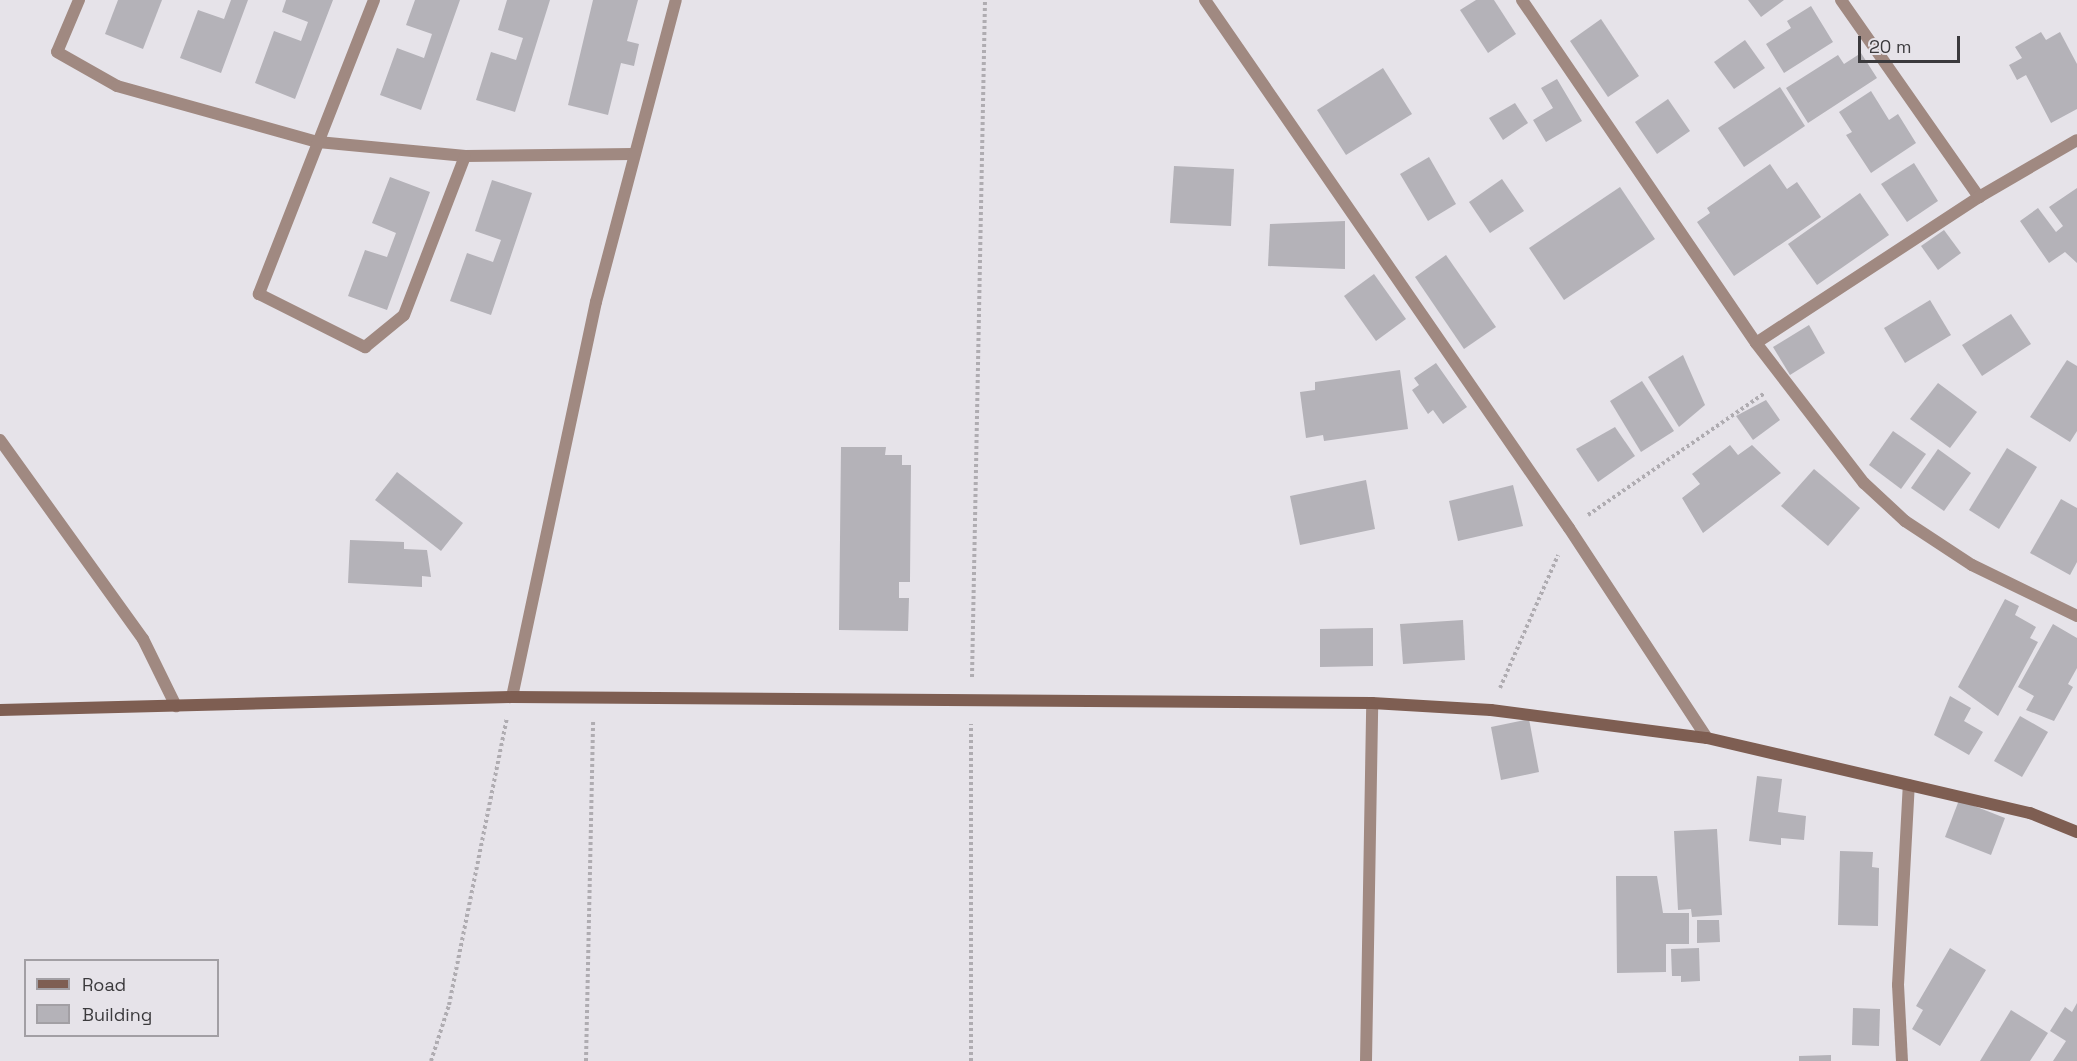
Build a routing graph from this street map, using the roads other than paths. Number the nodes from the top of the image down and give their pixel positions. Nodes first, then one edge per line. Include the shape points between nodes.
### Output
1 (79, 0) edge
2 (374, 0) edge
3 (676, 0) edge
4 (1205, 0) edge
5 (1521, 0) edge
6 (1841, 0) edge
7 (2077, 140) edge
8 (318, 142) junction
9 (633, 154) junction
10 (465, 156) junction
11 (1979, 197) junction
12 (1756, 343) junction
13 (0, 440) edge
14 (2077, 616) edge
15 (512, 697) junction
16 (1372, 703) junction
17 (176, 705) junction
18 (0, 710) edge
19 (1707, 738) junction
20 (1909, 785) junction
21 (2077, 832) edge
22 (1366, 1061) edge
23 (1902, 1061) edge

1 - 8 street via 57,52 117,86
2 - 8 street
3 - 9 street
4 - 19 street via 1569,528
5 - 12 street
6 - 11 street
7 - 11 street
8 - 10 street
8 - 10 street via 260,294 365,347 404,315
9 - 10 street
9 - 15 street via 596,302
11 - 12 street
12 - 14 street via 1864,483 1905,521 1972,565
13 - 17 street via 143,639
15 - 16 street
15 - 17 street
16 - 19 street via 1491,710
16 - 22 street
17 - 18 street
19 - 20 street
20 - 21 street via 2030,813
20 - 23 street via 1898,985

